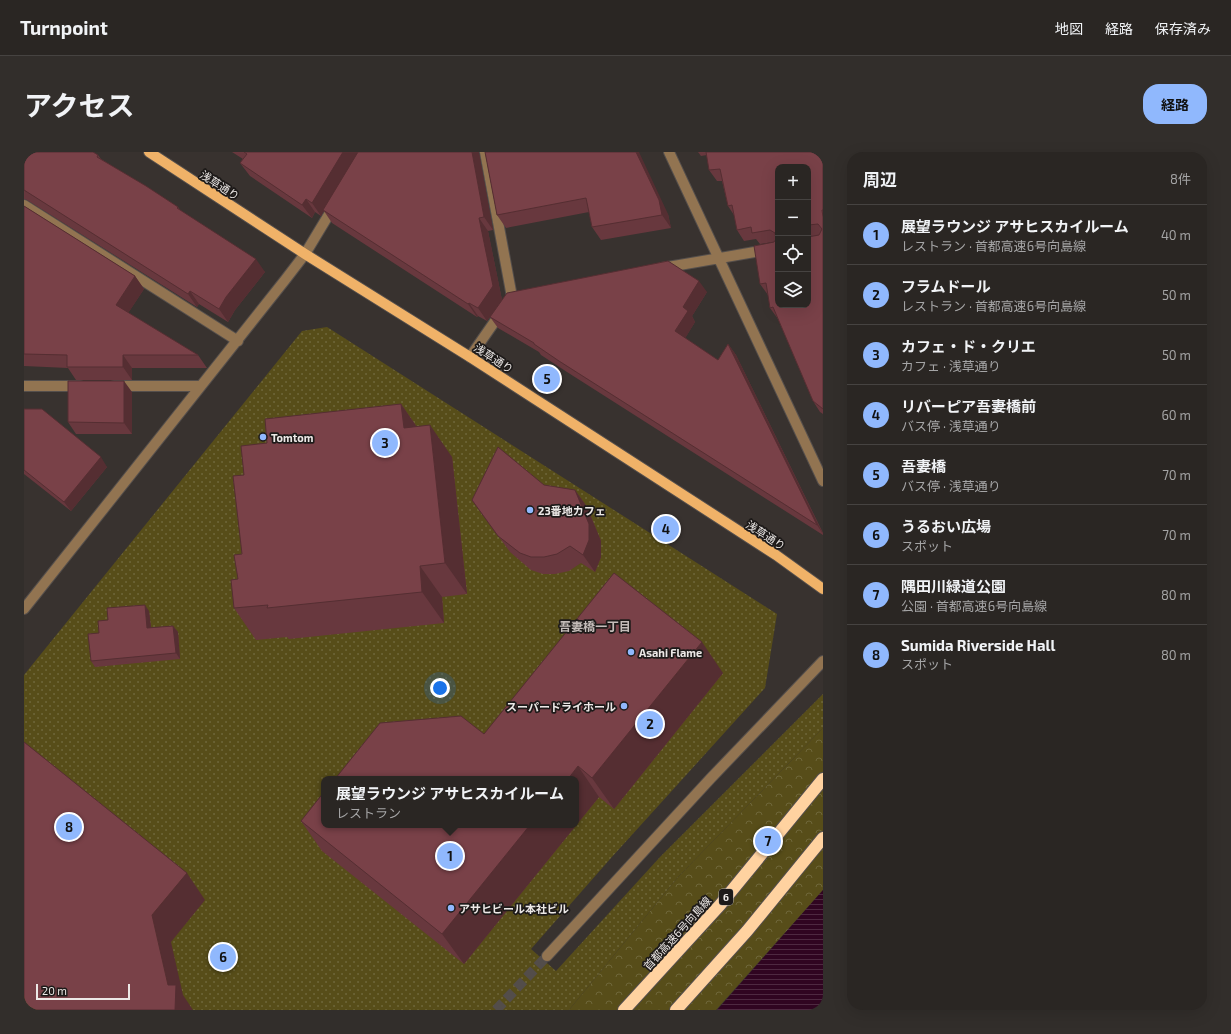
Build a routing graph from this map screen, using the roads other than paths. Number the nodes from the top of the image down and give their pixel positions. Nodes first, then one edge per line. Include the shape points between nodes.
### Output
1 (149, 152) edge
2 (485, 152) edge
3 (669, 152) edge
4 (340, 197) edge
5 (24, 205) edge
6 (775, 248) edge
7 (305, 254) junction
8 (718, 257) junction
9 (649, 270) edge
10 (238, 341) junction
11 (470, 357) junction
12 (24, 386) edge
13 (200, 386) junction
14 (823, 481) edge
15 (823, 589) edge
16 (24, 610) edge
17 (823, 661) edge
18 (823, 779) edge
19 (823, 838) edge
20 (547, 956) tunnel mouth
21 (624, 1010) edge
22 (676, 1010) edge

1 - 7 main road, 浅草通り
2 - 11 street via 516,297
3 - 8 street
4 - 7 street
5 - 10 street
6 - 8 street
7 - 10 street
7 - 11 main road, 浅草通り
8 - 9 street
8 - 14 street
10 - 13 street
11 - 15 main road, 浅草通り via 776,555
12 - 13 street
13 - 16 street
17 - 20 street
18 - 21 highway, 首都高速6号向島線 / 6 via 720,905
19 - 22 highway via 747,931

